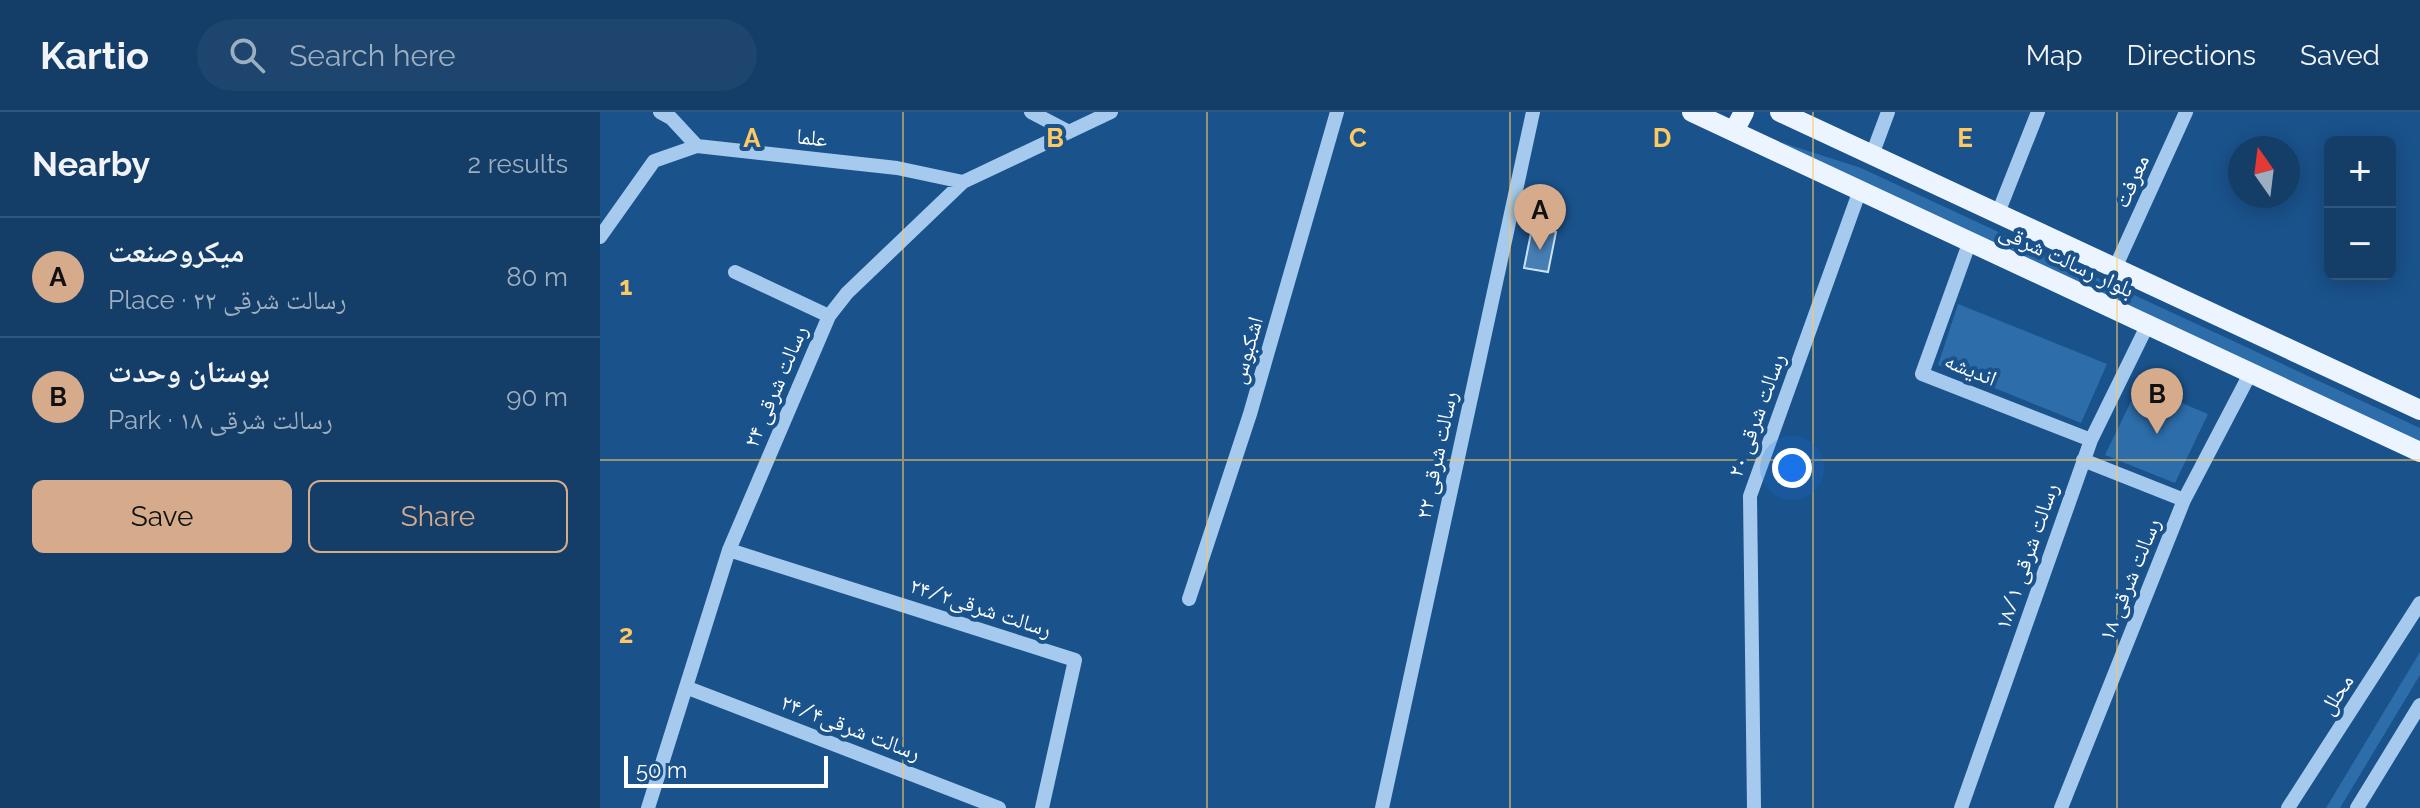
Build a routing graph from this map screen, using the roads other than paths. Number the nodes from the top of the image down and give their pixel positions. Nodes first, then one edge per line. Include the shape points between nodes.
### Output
1 (660, 112) edge
2 (1031, 112) edge
3 (1111, 112) edge
4 (1337, 112) edge
5 (1533, 112) edge
6 (1692, 112) edge
7 (1744, 112) edge
8 (1780, 112) edge
9 (1888, 112) edge
10 (2038, 112) edge
11 (2186, 112) edge
12 (1734, 131) junction
13 (1069, 132) junction
14 (697, 146) junction
15 (1872, 155) junction
16 (963, 182) junction
17 (1860, 190) junction
18 (1998, 213) junction
19 (600, 237) edge
20 (1970, 241) junction
21 (2115, 268) junction
22 (735, 272) dead end
23 (829, 316) junction
24 (2148, 324) junction
25 (2251, 372) junction
26 (2420, 410) edge
27 (2091, 440) junction
28 (2420, 452) edge
29 (2083, 460) junction
30 (2184, 500) junction
31 (729, 550) junction
32 (1189, 599) dead end
33 (2420, 603) edge
34 (688, 688) junction
35 (2420, 705) edge
36 (648, 808) edge
37 (999, 808) edge
38 (1042, 808) edge
39 (1382, 808) edge
40 (1754, 808) edge
41 (1961, 808) edge
42 (2061, 808) edge
43 (2288, 808) edge
44 (2357, 808) edge

1 - 14 street
2 - 13 street
3 - 13 street, رسالت شرقی ۲۴
4 - 32 street, اشکبوس via 1250,414
5 - 39 street, رسالت شرقی ۲۲
6 - 12 main road, بلوار رسالت شرقی
7 - 12 main road
8 - 15 main road, بلوار رسالت شرقی
9 - 15 street
10 - 18 street
11 - 21 street, معرفت
12 - 17 main road, بلوار رسالت شرقی
13 - 16 street, رسالت شرقی ۲۴
14 - 16 street, علما via 897,168
14 - 19 street, علما via 654,161
15 - 18 main road, بلوار رسالت شرقی
16 - 23 street, رسالت شرقی ۲۴
17 - 20 main road, بلوار رسالت شرقی
17 - 40 street, رسالت شرقی ۲۰ via 1750,496
18 - 21 main road, بلوار رسالت شرقی
20 - 24 main road, بلوار رسالت شرقی
20 - 27 street, اندیشه via 1922,374
21 - 26 main road, بلوار رسالت شرقی
22 - 23 street
23 - 31 street, رسالت شرقی ۲۴
24 - 25 main road, بلوار رسالت شرقی
24 - 27 street, رسالت شرقی ۱۸/۱
25 - 28 main road, بلوار رسالت شرقی
25 - 30 street, رسالت شرقی ۱۸
27 - 29 street, رسالت شرقی ۱۸/۱
29 - 30 street
29 - 41 street, رسالت شرقی ۱۸/۱
30 - 42 street, رسالت شرقی ۱۸
31 - 34 street, رسالت شرقی ۲۴
31 - 38 street, رسالت شرقی۲۴/۲ via 1075,660
33 - 43 street, محلل
34 - 36 street, رسالت شرقی ۲۴
34 - 37 street, رسالت شرقی۲۴/۴
35 - 44 street

